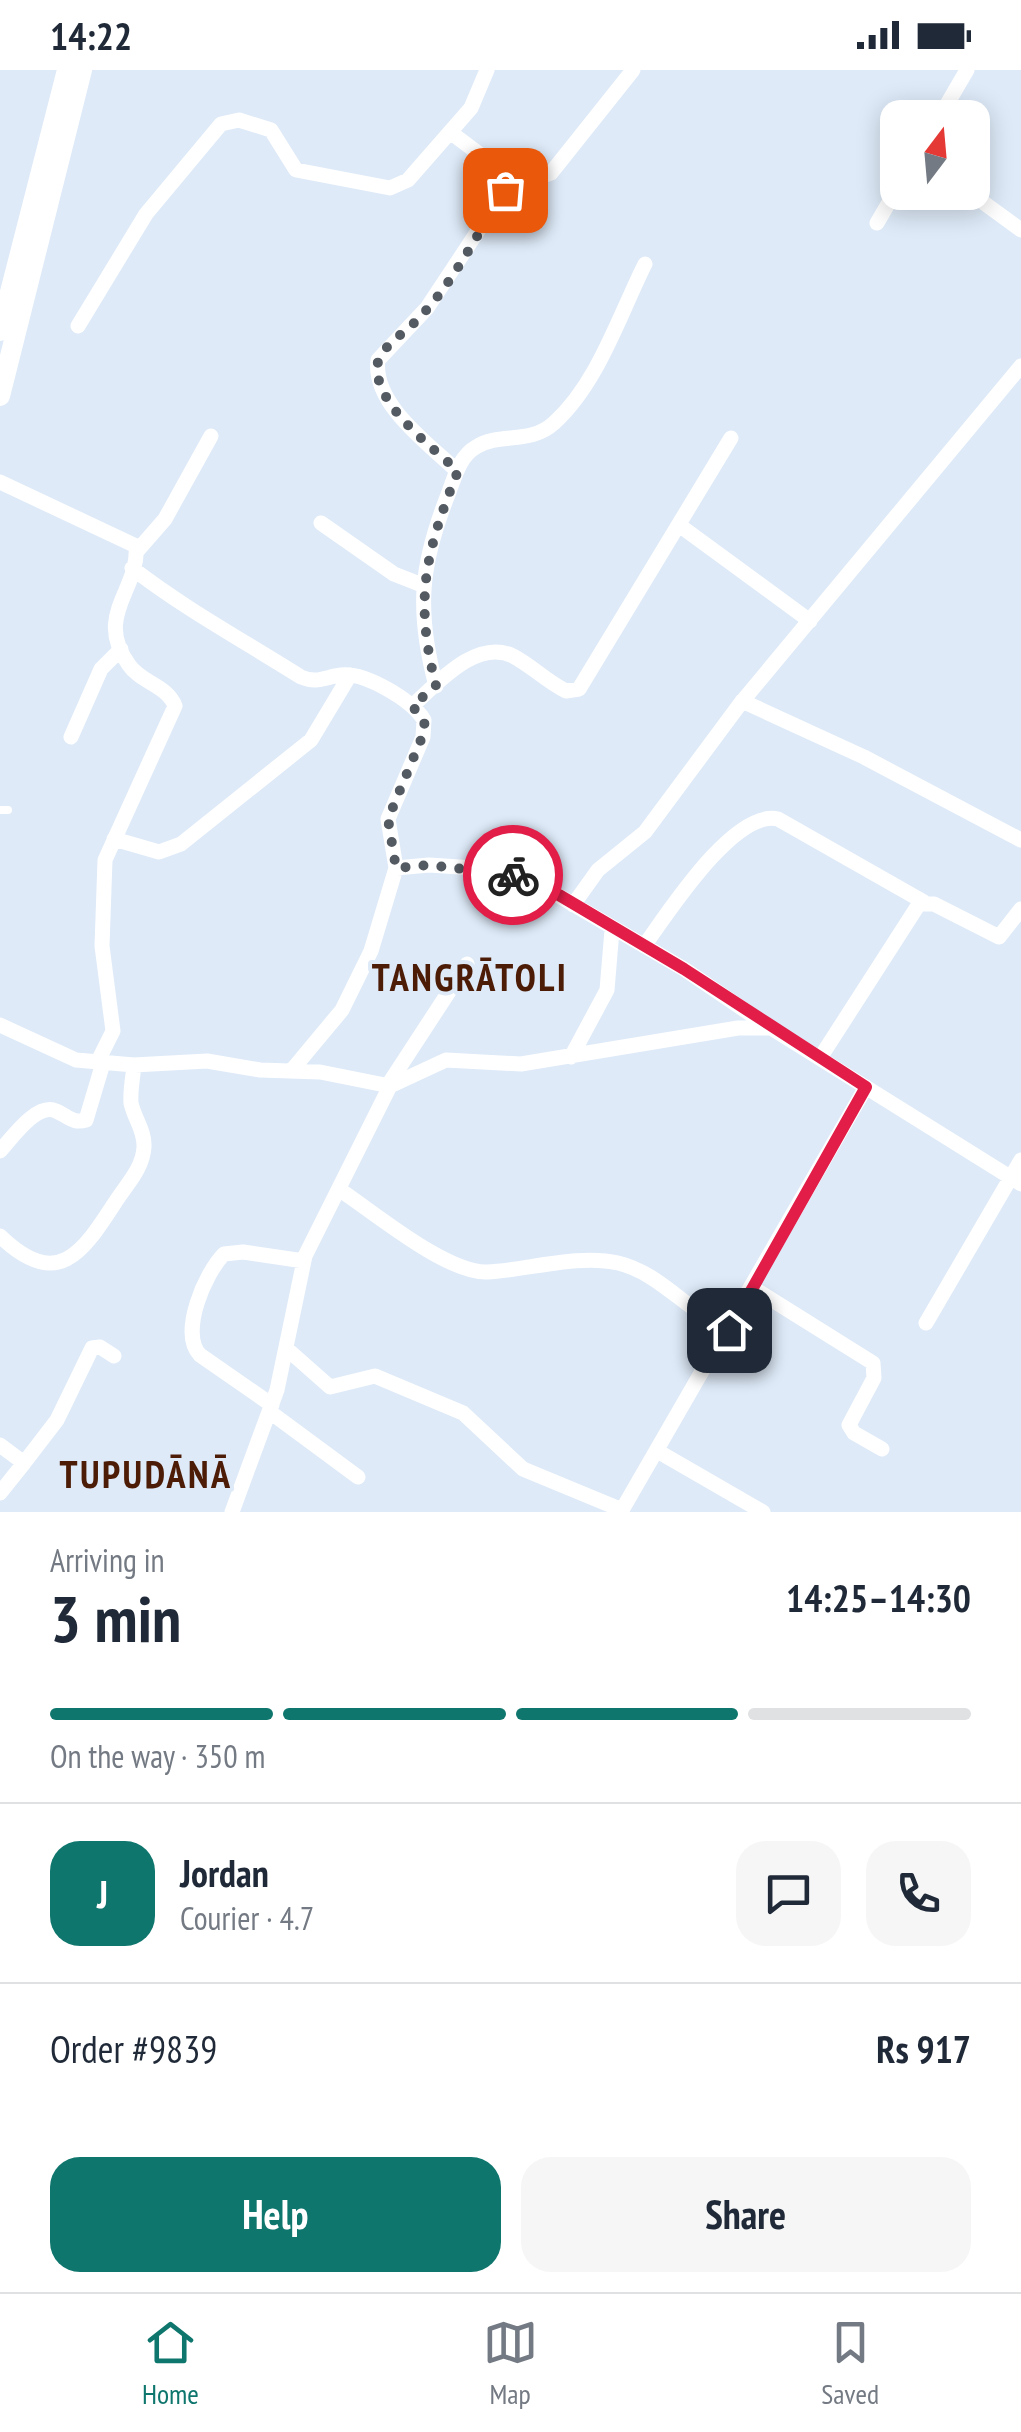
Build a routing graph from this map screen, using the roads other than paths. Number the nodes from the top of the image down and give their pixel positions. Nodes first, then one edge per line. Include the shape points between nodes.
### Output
1 (67, 70) edge
2 (82, 70) edge
3 (487, 70) edge
4 (632, 70) edge
5 (967, 70) edge
6 (949, 100) edge
7 (450, 132) junction
8 (517, 182) junction
9 (990, 207) edge
10 (885, 210) edge
11 (878, 223) dead end
12 (1021, 230) edge
13 (645, 264) dead end
14 (78, 326) dead end
15 (0, 331) edge
16 (1021, 366) edge
17 (0, 396) edge
18 (211, 436) dead end
19 (732, 438) dead end
20 (458, 471) junction
21 (0, 482) edge
22 (321, 523) dead end
23 (680, 525) junction
24 (138, 550) junction
25 (132, 568) junction
26 (422, 585) junction
27 (810, 622) junction
28 (120, 649) junction
29 (350, 676) junction
30 (436, 686) junction
31 (742, 701) junction
32 (412, 706) junction
33 (71, 737) dead end
34 (114, 839) junction
35 (1021, 840) edge
36 (396, 868) junction
37 (924, 902) junction
38 (573, 905) junction
39 (1021, 910) edge
40 (612, 930) junction
41 (644, 946) junction
42 (467, 964) dead end
43 (0, 1026) edge
44 (772, 1028) junction
45 (571, 1057) junction
46 (820, 1058) junction
47 (100, 1063) junction
48 (134, 1064) junction
49 (292, 1070) junction
50 (389, 1086) junction
51 (866, 1087) junction
52 (0, 1151) edge
53 (1021, 1160) edge
54 (1016, 1180) edge
55 (340, 1190) junction
56 (0, 1236) edge
57 (304, 1261) junction
58 (752, 1288) junction
59 (926, 1323) dead end
60 (729, 1330) junction
61 (288, 1349) junction
62 (114, 1356) dead end
63 (271, 1408) junction
64 (0, 1445) edge
65 (882, 1449) dead end
66 (659, 1452) junction
67 (24, 1463) junction
68 (358, 1477) dead end
69 (0, 1493) edge
70 (232, 1512) edge
71 (762, 1512) edge

1 - 15 main road
2 - 17 main road
3 - 7 street via 475,102
4 - 8 street via 551,173
5 - 6 street
7 - 8 street
7 - 14 street via 408,180 390,188 296,170 270,130 240,120 221,124 146,214
8 - 20 street via 505,190 428,308 378,360 380,386 395,407
9 - 12 street
10 - 11 street
13 - 20 street via 581,394 556,422 530,438 480,444
16 - 27 street
18 - 24 street via 166,519
19 - 23 street
20 - 26 street via 436,524
21 - 24 street via 126,538
22 - 26 street via 394,574
23 - 27 street
23 - 30 street via 579,689 566,691 514,657 492,651
24 - 25 street
25 - 28 street via 116,612
25 - 29 street via 302,677
26 - 30 street via 425,644
27 - 31 street
28 - 33 street via 101,669
28 - 34 street via 135,672 175,706
29 - 32 street
29 - 34 street via 311,740 181,844 159,852
30 - 32 street
31 - 35 street
31 - 38 street via 645,832 598,870
32 - 36 street via 425,730 388,819
34 - 47 street via 101,908 113,1031
36 - 38 street via 490,869 540,885
36 - 49 street via 355,987
37 - 39 street via 999,937
37 - 41 street via 765,817 713,857
37 - 46 street
38 - 40 street
40 - 41 street
40 - 45 street via 607,990
41 - 44 street
42 - 50 street
43 - 47 street via 48,1050
44 - 45 street
44 - 46 street
45 - 50 street via 506,1066 446,1060
46 - 51 street
47 - 48 street
47 - 52 street via 86,1120 42,1110
48 - 49 street via 188,1060
48 - 56 street via 130,1097 144,1153 88,1245 75,1258 50,1263 26,1257
49 - 50 street
50 - 55 street
51 - 54 street
51 - 58 street
53 - 54 street
54 - 59 street
55 - 57 street
55 - 60 street via 460,1265 483,1272 614,1262
57 - 61 street
57 - 63 street via 224,1254 204,1285 192,1332 195,1350
58 - 60 street
58 - 65 street via 873,1363 874,1378 849,1425
60 - 66 street
61 - 63 street
61 - 66 street via 330,1387 375,1376 463,1412 523,1468 618,1511
62 - 67 street via 92,1348 57,1420
63 - 68 street
63 - 70 street
64 - 67 street
66 - 71 street
67 - 69 street

